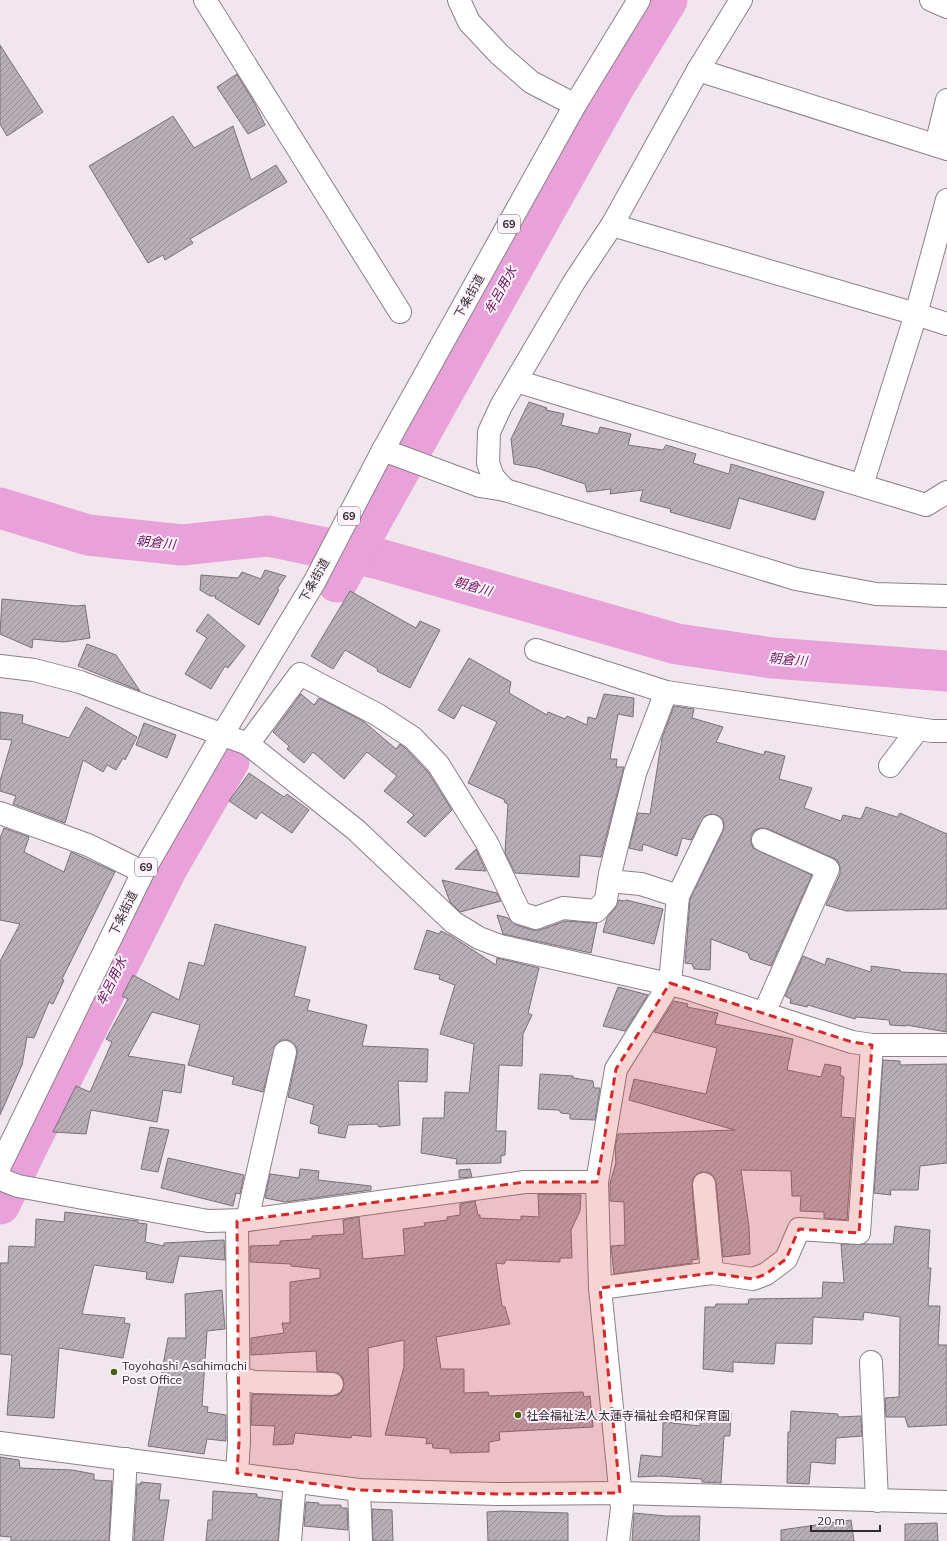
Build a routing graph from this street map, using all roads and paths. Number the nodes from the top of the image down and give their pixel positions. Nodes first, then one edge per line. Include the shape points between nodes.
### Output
1 (205, 0) edge
2 (460, 0) edge
3 (639, 0) edge
4 (741, 0) edge
5 (931, 0) edge
6 (947, 7) edge
7 (698, 70) junction
8 (947, 100) edge
9 (575, 105) junction
10 (941, 147) edge
11 (947, 200) edge
12 (612, 225) junction
13 (400, 312) dead end
14 (916, 314) junction
15 (947, 324) edge
16 (516, 381) junction
17 (384, 451) junction
18 (862, 485) junction
19 (505, 490) junction
20 (947, 492) edge
21 (947, 596) edge
22 (536, 650) dead end
23 (0, 666) edge
24 (666, 692) junction
25 (918, 729) junction
26 (947, 731) edge
27 (222, 735) junction
28 (248, 744) junction
29 (890, 766) dead end
30 (0, 813) edge
31 (712, 826) dead end
32 (763, 840) dead end
33 (143, 872) junction
34 (609, 881) junction
35 (678, 896) junction
36 (670, 983) junction
37 (764, 1013) junction
38 (872, 1045) junction
39 (947, 1045) edge
40 (285, 1052) dead end
41 (4, 1171) edge
42 (597, 1182) junction
43 (704, 1184) dead end
44 (242, 1220) junction
45 (712, 1273) junction
46 (600, 1288) junction
47 (871, 1362) dead end
48 (238, 1378) junction
49 (332, 1384) dead end
50 (0, 1443) edge
51 (126, 1459) junction
52 (237, 1473) junction
53 (295, 1480) junction
54 (359, 1490) junction
55 (620, 1493) junction
56 (877, 1501) junction
57 (947, 1502) edge
58 (120, 1541) edge
59 (290, 1541) edge
60 (361, 1541) edge
61 (618, 1541) edge

1 - 13 street
2 - 9 street via 469,22 499,54 531,82
3 - 9 street, 下条街道 / 69
4 - 7 street
5 - 6 street
7 - 10 street
7 - 12 street
8 - 10 street
9 - 17 street, 下条街道 / 69
11 - 14 street
12 - 14 street
12 - 16 street via 574,282
14 - 15 street
14 - 18 street
16 - 18 street
16 - 19 street via 489,432 488,464 493,477
17 - 19 street via 480,486
17 - 27 street, 下条街道 / 69 via 314,581
18 - 20 street via 926,505
19 - 21 street via 796,579 876,594
22 - 24 street
23 - 27 street via 34,670 80,682
24 - 25 street
24 - 34 street via 635,773
25 - 26 street
25 - 29 street
27 - 28 street
27 - 33 street, 下条街道 / 69
28 - 34 street via 300,674 384,719 413,738 438,764 486,843 520,913 536,918 563,908 596,911 606,900
28 - 36 street via 356,830 453,922 479,938 500,946
30 - 33 street via 88,845
31 - 35 street
32 - 37 street via 828,869
33 - 41 street, 下条街道 / 69
34 - 35 street via 641,884
35 - 36 street
36 - 37 street
36 - 42 street via 616,1069
37 - 38 street via 852,1042
38 - 39 street
38 - 45 street via 859,1233 799,1229 786,1259 766,1274 753,1278
40 - 44 street
41 - 44 street via 208,1221
42 - 44 street via 525,1182
42 - 46 street
43 - 45 street
44 - 48 street
45 - 46 street
46 - 55 street
47 - 56 street
48 - 49 street via 255,1382
48 - 52 street
50 - 51 street
51 - 52 street
51 - 58 street
52 - 53 street
53 - 54 street
53 - 59 street
54 - 55 street via 497,1494
54 - 60 street
55 - 56 street
55 - 61 street via 622,1508
56 - 57 street

